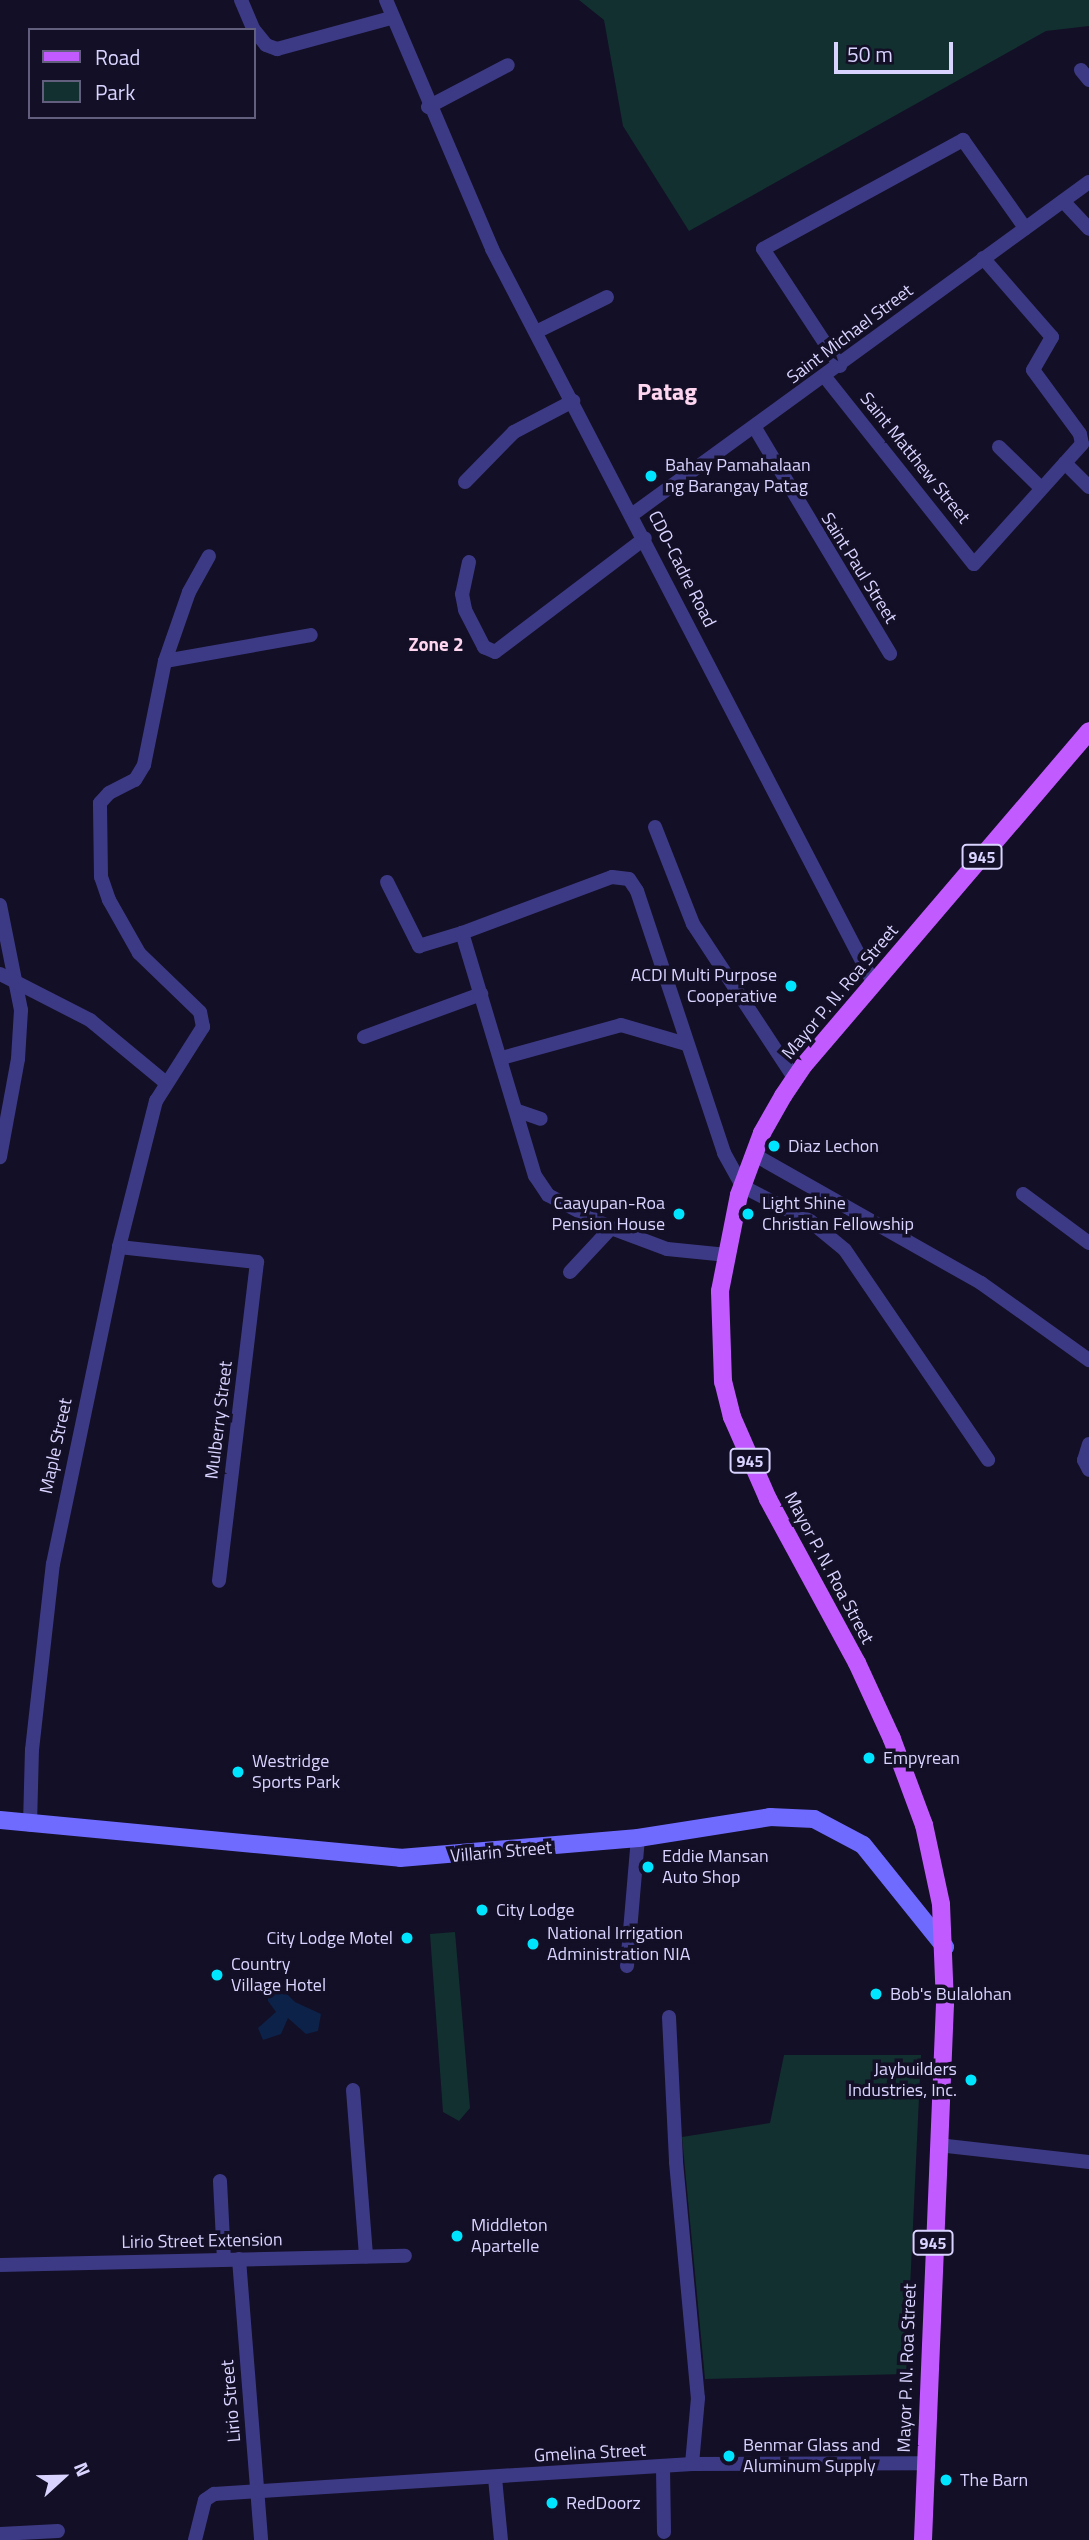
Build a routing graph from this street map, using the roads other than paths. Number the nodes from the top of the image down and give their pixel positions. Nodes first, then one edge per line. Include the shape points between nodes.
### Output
1 (241, 0) edge
2 (386, 0) edge
3 (391, 18) junction
4 (253, 28) edge
5 (256, 32) edge
6 (508, 65) dead end
7 (428, 107) junction
8 (1089, 182) edge
9 (1063, 201) junction
10 (1025, 228) junction
11 (1089, 229) edge
12 (983, 258) junction
13 (607, 297) dead end
14 (536, 332) junction
15 (840, 366) junction
16 (825, 377) junction
17 (573, 401) junction
18 (755, 428) junction
19 (999, 447) dead end
20 (1065, 463) junction
21 (465, 482) dead end
22 (1089, 487) edge
23 (1041, 488) junction
24 (632, 514) junction
25 (645, 538) junction
26 (209, 556) dead end
27 (469, 562) dead end
28 (311, 635) dead end
29 (890, 654) dead end
30 (166, 661) junction
31 (1089, 731) edge
32 (655, 827) dead end
33 (387, 882) dead end
34 (0, 905) edge
35 (462, 933) junction
36 (0, 974) edge
37 (18, 981) junction
38 (873, 982) junction
39 (481, 994) junction
40 (364, 1037) dead end
41 (686, 1044) junction
42 (502, 1058) junction
43 (795, 1079) junction
44 (165, 1082) junction
45 (518, 1111) junction
46 (541, 1119) dead end
47 (753, 1154) junction
48 (0, 1157) edge
49 (742, 1186) junction
50 (1023, 1194) dead end
51 (611, 1228) junction
52 (1089, 1243) edge
53 (119, 1247) junction
54 (727, 1255) junction
55 (570, 1272) dead end
56 (1089, 1360) edge
57 (1089, 1444) edge
58 (988, 1460) dead end
59 (1089, 1470) edge
60 (219, 1581) dead end
61 (0, 1820) edge
62 (30, 1825) junction
63 (638, 1838) junction
64 (945, 1947) junction
65 (627, 1966) dead end
66 (669, 2017) dead end
67 (353, 2090) dead end
68 (938, 2145) junction
69 (1089, 2162) edge
70 (220, 2181) dead end
71 (366, 2256) junction
72 (405, 2256) dead end
73 (232, 2259) junction
74 (0, 2265) edge
75 (924, 2463) junction
76 (692, 2464) junction
77 (663, 2468) junction
78 (495, 2478) junction
79 (258, 2493) junction
80 (58, 2530) dead end
81 (664, 2532) dead end
82 (0, 2534) edge
83 (195, 2540) edge
84 (261, 2540) edge
85 (501, 2540) edge
86 (923, 2540) edge

1 - 4 street
2 - 3 street, CDO-Cadre Road
3 - 5 street via 277,49 266,45
3 - 7 street, CDO-Cadre Road
6 - 7 street
7 - 14 street, CDO-Cadre Road
8 - 9 street, Saint Michael Street
9 - 10 street, Saint Michael Street
9 - 11 street
10 - 12 street, Saint Michael Street
10 - 15 street via 963,140 763,249
12 - 15 street, Saint Michael Street
12 - 20 street via 1052,337 1033,370 1083,439
13 - 14 street
14 - 17 street, CDO-Cadre Road
15 - 16 street, Saint Michael Street
16 - 18 street, Saint Michael Street
16 - 23 street, Saint Matthew Street via 974,564
17 - 21 street via 514,432
17 - 24 street, CDO-Cadre Road
18 - 24 street, Saint Michael Street
18 - 29 street, Saint Paul Street
19 - 23 street
20 - 22 street
20 - 23 street
24 - 25 street, CDO-Cadre Road
25 - 27 street via 495,652 484,647 465,610 462,594
25 - 38 street, CDO-Cadre Road
26 - 30 street, Maple Street via 189,592
28 - 30 street
30 - 44 street, Maple Street via 144,765 135,780 104,797 99,818 101,877 114,910 139,953 202,1018 202,1035
31 - 38 main road, Mayor P. N. Roa Street / 945
32 - 43 street via 693,924
33 - 35 street via 419,946
34 - 37 street
35 - 39 street
35 - 41 street via 612,877 624,877 637,891
36 - 37 street
37 - 44 street via 90,1020
37 - 48 street via 18,1059
38 - 43 main road, Mayor P. N. Roa Street / 945
39 - 40 street
39 - 42 street
41 - 42 street via 621,1025
41 - 49 street via 724,1153
42 - 45 street
43 - 47 main road, Mayor P. N. Roa Street / 945
44 - 53 street, Maple Street via 149,1125
45 - 46 street
45 - 51 street via 535,1176 548,1195
47 - 49 main road, Mayor P. N. Roa Street / 945
47 - 56 street via 981,1283
49 - 54 main road, Mayor P. N. Roa Street / 945
49 - 58 street via 810,1222 845,1250
50 - 52 street
51 - 54 street via 667,1249
51 - 55 street
53 - 60 street, Mulberry Street via 257,1262
53 - 62 street, Maple Street via 53,1564 33,1750
54 - 64 main road, Mayor P. N. Roa Street / 945 via 718,1333 732,1417 768,1499 857,1663 909,1779 934,1863
57 - 59 street via 1084,1460
61 - 62 main road, Villarin Street
62 - 63 main road, Villarin Street via 400,1858
63 - 64 main road, Villarin Street via 770,1817 814,1819 863,1845
63 - 65 street
64 - 68 main road, Mayor P. N. Roa Street / 945
66 - 76 street via 676,2162 698,2398
67 - 71 street
68 - 69 street
68 - 75 main road, Mayor P. N. Roa Street / 945
70 - 73 street, Lirio Street
71 - 72 street, Lirio Street Extension
71 - 73 street, Lirio Street Extension
73 - 74 street, Lirio Street Extension
73 - 79 street, Lirio Street
75 - 76 street, Gmelina Street
75 - 86 main road, Mayor P. N. Roa Street / 945
76 - 77 street, Gmelina Street
77 - 78 street, Gmelina Street
77 - 81 street
78 - 79 street, Gmelina Street
78 - 85 street
79 - 83 street, Gmelina Street via 208,2496
79 - 84 street, Lirio Street
80 - 82 street

